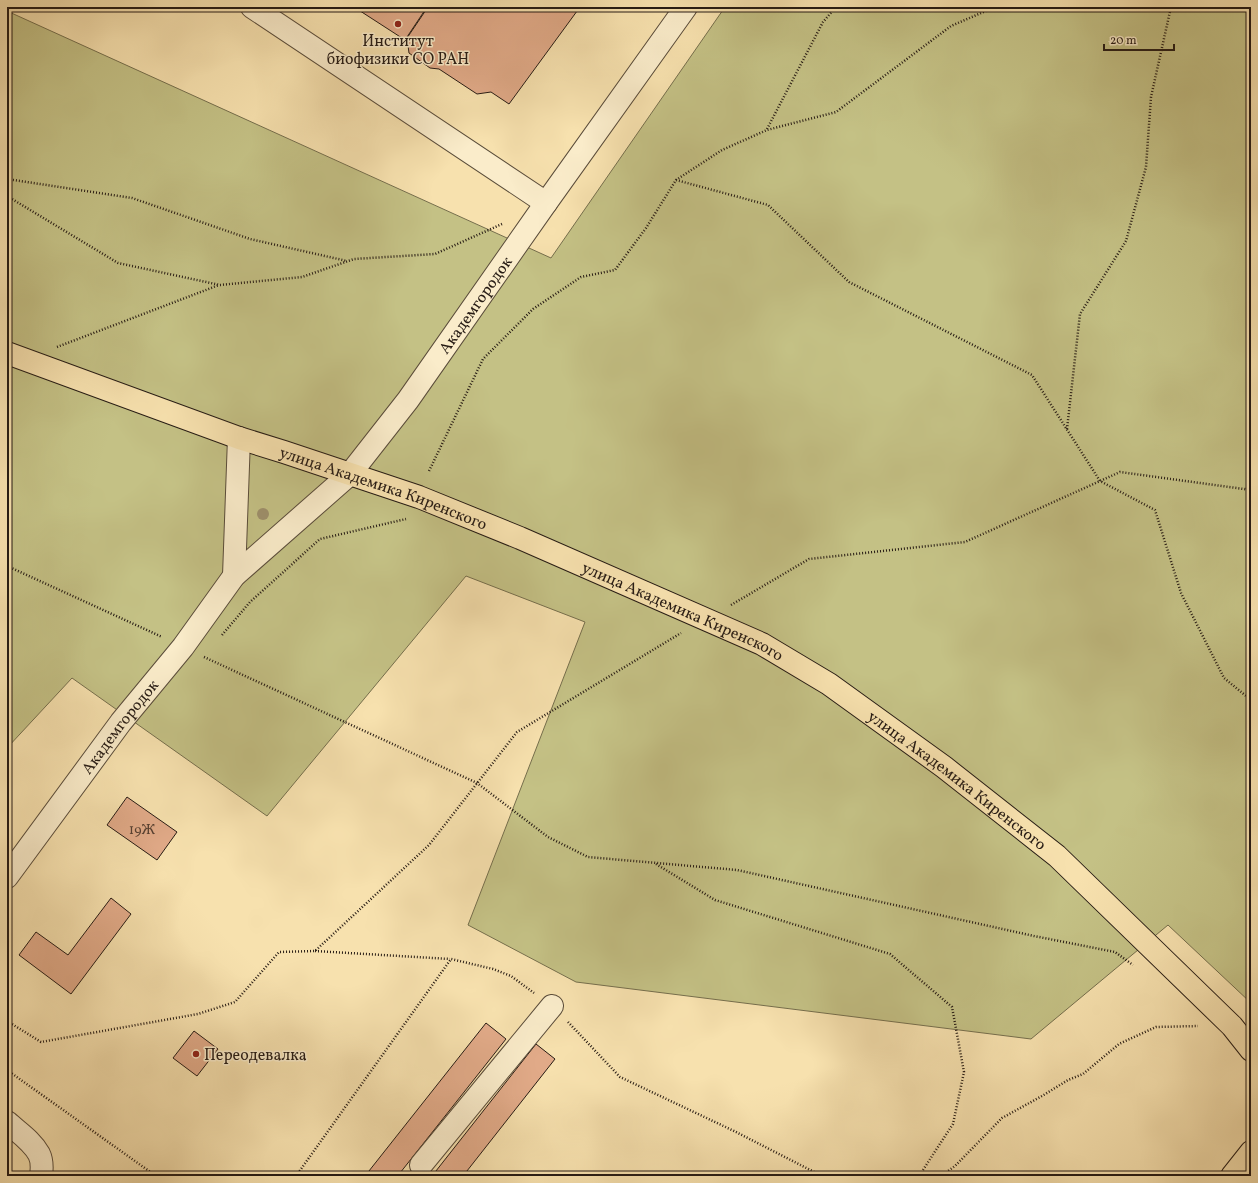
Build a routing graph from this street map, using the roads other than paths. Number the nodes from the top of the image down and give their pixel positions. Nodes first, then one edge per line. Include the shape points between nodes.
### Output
1 (252, 7) edge
2 (686, 7) edge
3 (546, 203) junction
4 (15, 356) edge
5 (239, 438) junction
6 (350, 474) junction
7 (234, 576) junction
8 (7, 877) edge
9 (552, 1006) road end
10 (1251, 1050) edge
11 (7, 1122) edge
12 (1251, 1152) edge
13 (421, 1165) dead end
14 (41, 1176) edge
15 (1232, 1176) edge

1 - 3 street
2 - 3 street, Академгородок
3 - 6 street, Академгородок via 408,400
4 - 5 main road, улица Академика Киренского
5 - 6 main road, улица Академика Киренского
5 - 7 street
6 - 7 street, Академгородок
6 - 10 main road, улица Академика Киренского via 419,497 520,538 706,619 762,644 829,684 944,767 1057,856 1232,1026
7 - 8 street, Академгородок via 184,648 121,722
9 - 13 street
11 - 14 street via 30,1142 40,1155
12 - 15 main road

